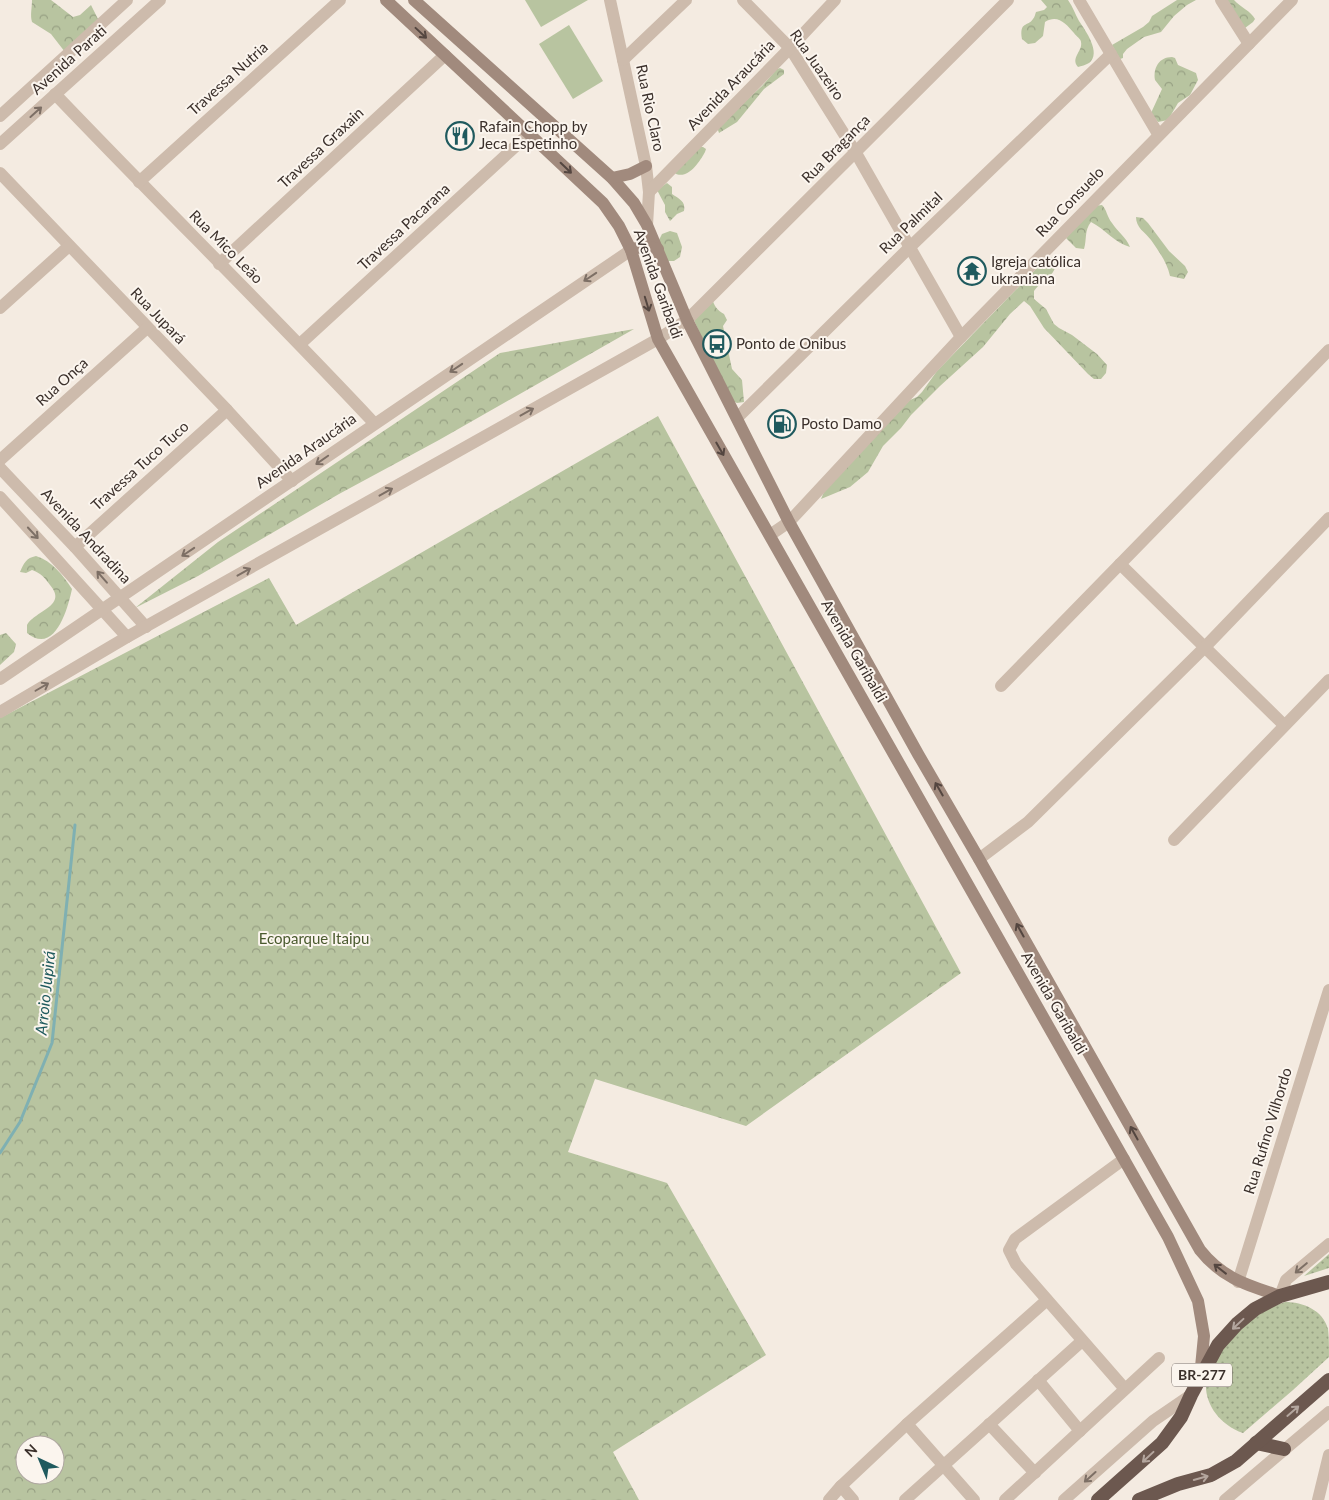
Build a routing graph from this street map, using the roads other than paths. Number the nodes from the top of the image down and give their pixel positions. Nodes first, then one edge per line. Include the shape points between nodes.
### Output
1 (128, 0) edge
2 (160, 0) edge
3 (340, 0) edge
4 (386, 0) edge
5 (414, 0) edge
6 (610, 0) edge
7 (686, 0) edge
8 (743, 0) edge
9 (835, 0) edge
10 (1008, 0) edge
11 (1079, 0) edge
12 (1221, 0) edge
13 (1292, 0) edge
14 (1249, 44) junction
15 (790, 48) junction
16 (1111, 54) junction
17 (445, 56) junction
18 (623, 60) junction
19 (55, 94) junction
20 (0, 116) edge
21 (530, 133) junction
22 (1158, 134) junction
23 (0, 144) edge
24 (856, 153) junction
25 (646, 166) junction
26 (0, 173) edge
27 (612, 178) junction
28 (139, 182) junction
29 (649, 192) junction
30 (647, 225) junction
31 (69, 246) junction
32 (910, 247) junction
33 (658, 249) junction
34 (630, 250) junction
35 (219, 264) junction
36 (0, 308) edge
37 (687, 320) junction
38 (147, 328) junction
39 (961, 337) junction
40 (658, 339) junction
41 (300, 344) junction
42 (1329, 350) edge
43 (227, 410) junction
44 (737, 418) junction
45 (374, 423) junction
46 (0, 460) edge
47 (0, 468) edge
48 (292, 481) junction
49 (0, 497) edge
50 (1329, 518) edge
51 (789, 522) junction
52 (770, 535) junction
53 (75, 547) junction
54 (1120, 564) junction
55 (120, 597) junction
56 (103, 609) junction
57 (146, 627) junction
58 (127, 637) junction
59 (1204, 648) junction
60 (0, 679) edge
61 (1329, 680) edge
62 (1001, 686) dead end
63 (0, 712) edge
64 (1284, 726) junction
65 (928, 771) junction
66 (910, 780) junction
67 (1174, 840) dead end
68 (979, 859) junction
69 (1329, 990) edge
70 (1325, 1019) edge
71 (1124, 1159) junction
72 (1329, 1244) edge
73 (1238, 1282) junction
74 (1329, 1282) edge
75 (1280, 1296) junction
76 (1047, 1300) junction
77 (1082, 1340) junction
78 (1159, 1358) dead end
79 (1200, 1378) junction
80 (1038, 1380) junction
81 (1329, 1380) edge
82 (1125, 1389) junction
83 (1191, 1395) junction
84 (1329, 1412) edge
85 (907, 1424) junction
86 (989, 1424) junction
87 (1080, 1430) junction
88 (1256, 1443) junction
89 (1284, 1449) junction
90 (1329, 1455) edge
91 (944, 1466) junction
92 (1034, 1473) junction
93 (841, 1486) junction
94 (829, 1500) edge
95 (852, 1500) edge
96 (905, 1500) edge
97 (974, 1500) edge
98 (1005, 1500) edge
99 (1064, 1500) edge
100 (1098, 1500) edge
101 (1139, 1500) edge
102 (1225, 1500) edge
103 (1318, 1500) edge

1 - 20 street, Avenida Parati
2 - 19 street, Avenida Parati
3 - 28 street, Travessa Nutria
4 -> 17 main road, Avenida Garibaldi
5 - 27 main road, Avenida Garibaldi
6 - 18 street, Rua Rio Claro
7 - 18 street
8 - 15 street, Rua Juazeiro
9 - 15 street, Avenida Araucária
10 - 24 street, Rua Bragança
11 - 16 street
12 - 14 street
13 - 14 street, Rua Consuelo
14 - 22 street, Rua Consuelo
15 - 24 street, Rua Juazeiro
15 - 29 street, Avenida Araucária
16 - 22 street
16 - 32 street, Rua Palmital
17 - 21 main road, Avenida Garibaldi
17 - 35 street, Travessa Graxain
18 - 25 street, Rua Rio Claro
23 -> 19 street, Avenida Parati
19 - 28 street, Rua Mico Leão
21 -> 34 main road, Avenida Garibaldi via 603,203
21 - 41 street, Travessa Pacarana
22 - 39 street, Rua Consuelo
24 - 32 street, Rua Juazeiro
24 - 37 street, Rua Bragança
25 - 27 main road
25 - 29 street, Rua Rio Claro
26 - 31 street, Rua Jupará
27 - 30 main road, Avenida Garibaldi via 634,203
28 - 35 street, Rua Mico Leão
29 - 30 street, Rua Rio Claro
30 - 33 main road, Avenida Garibaldi
31 - 36 street
31 - 38 street, Rua Jupará
32 - 39 street, Rua Juazeiro
32 - 44 street, Rua Palmital
33 - 34 main road via 643,246
33 - 37 main road, Avenida Garibaldi
34 -> 40 main road, Avenida Garibaldi
34 -> 45 street, Avenida Araucária
35 - 41 street, Rua Mico Leão
37 - 40 street, Rua Bragança
37 - 44 main road, Avenida Garibaldi
38 - 43 street, Rua Jupará
38 - 46 street, Rua Onça
39 - 51 street, Rua Consuelo
40 -> 52 main road, Avenida Garibaldi
57 -> 40 street
41 - 45 street, Rua Mico Leão
42 - 54 street
43 - 48 street, Rua Jupará
43 - 53 street, Travessa Tuco Tuco
44 - 51 main road, Avenida Garibaldi
45 -> 48 street, Avenida Araucária
47 - 53 street, Avenida Andradina
48 -> 55 street, Avenida Araucária
49 -> 56 street
50 - 59 street
51 - 52 street, Rua Consuelo
51 - 65 main road, Avenida Garibaldi
52 - 66 main road, Avenida Garibaldi
55 -> 53 street, Avenida Andradina
54 - 59 street
54 - 62 street
55 - 56 street, Avenida Araucária
55 - 57 street, Avenida Andradina
56 - 58 street
56 - 60 street, Avenida Araucária
57 - 58 street
63 -> 58 street
59 - 64 street
59 - 68 street via 1028,822
61 - 64 street
64 - 67 street
65 - 66 main road
68 -> 65 main road, Avenida Garibaldi
66 - 71 main road, Avenida Garibaldi
73 -> 68 main road, Avenida Garibaldi via 1200,1250
69 - 70 street, Rua Rufino Vilhordo
70 - 73 street, Rua Rufino Vilhordo
71 - 76 street via 1015,1239 1009,1250 1016,1264
71 - 79 main road, Avenida Garibaldi via 1168,1237 1198,1301 1204,1336
72 -> 75 street via 1286,1280
73 - 75 main road, Avenida Garibaldi
74 - 75 highway, BR-277
75 -> 79 highway, BR-277 via 1236,1324 1218,1345
76 - 77 street
76 - 85 street
77 - 80 street
77 - 82 street
78 - 82 street
79 - 83 highway, BR-277
80 - 86 street
80 - 87 street
88 -> 81 highway
82 - 87 street
83 -> 99 street via 1153,1422
83 -> 100 highway, BR-277 via 1181,1417 1162,1443
84 - 89 street
85 - 91 street
85 - 93 street
86 - 91 street
86 - 92 street
87 - 92 street
88 - 89 highway
101 -> 88 highway via 1211,1475 1236,1461
89 - 102 street
90 - 103 street
91 - 96 street
91 - 97 street
92 - 98 street
93 - 94 street
93 - 95 street

